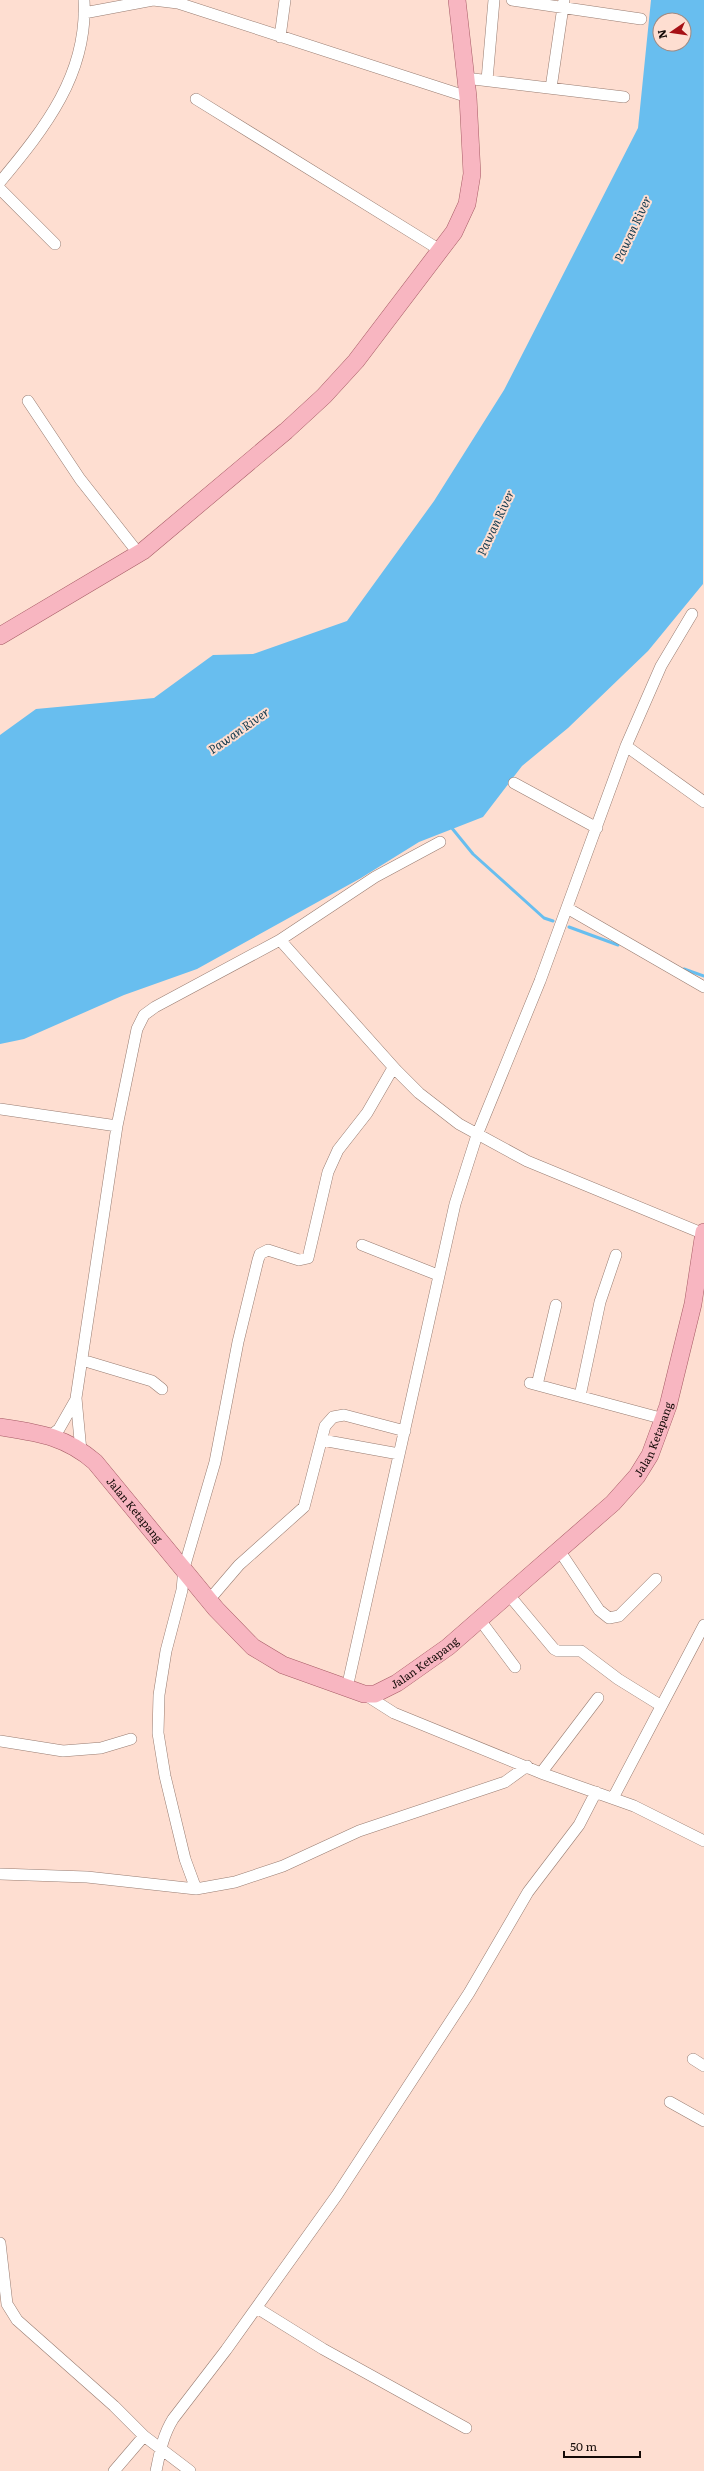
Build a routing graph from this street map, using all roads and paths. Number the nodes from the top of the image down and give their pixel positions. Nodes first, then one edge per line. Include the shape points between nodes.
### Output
1 (84, 0) edge
2 (285, 0) edge
3 (458, 0) edge
4 (494, 0) edge
5 (512, 0) edge
6 (564, 3) edge
7 (583, 5) edge
8 (84, 13) junction
9 (641, 19) dead end
10 (280, 37) junction
11 (465, 78) junction
12 (487, 80) junction
13 (551, 88) junction
14 (468, 97) junction
15 (624, 97) dead end
16 (196, 99) dead end
17 (0, 182) edge
18 (0, 189) edge
19 (55, 244) dead end
20 (440, 250) junction
21 (28, 401) dead end
22 (139, 554) junction
23 (692, 614) dead end
24 (0, 636) edge
25 (626, 746) junction
26 (514, 783) dead end
27 (704, 802) edge
28 (597, 828) junction
29 (440, 842) dead end
30 (567, 908) junction
31 (280, 940) junction
32 (704, 987) edge
33 (393, 1068) junction
34 (0, 1109) edge
35 (117, 1126) junction
36 (476, 1135) junction
37 (704, 1233) edge
38 (362, 1245) dead end
39 (616, 1255) dead end
40 (438, 1275) junction
41 (556, 1305) dead end
42 (82, 1360) junction
43 (162, 1389) dead end
44 (580, 1396) junction
45 (76, 1398) junction
46 (664, 1419) junction
47 (0, 1427) edge
48 (405, 1431) junction
49 (50, 1436) junction
50 (322, 1440) junction
51 (81, 1451) junction
52 (399, 1454) junction
53 (559, 1550) junction
54 (184, 1568) junction
55 (656, 1579) dead end
56 (510, 1595) junction
57 (209, 1600) junction
58 (480, 1620) junction
59 (704, 1625) edge
60 (515, 1667) dead end
61 (347, 1688) junction
62 (364, 1694) junction
63 (598, 1698) dead end
64 (660, 1705) junction
65 (131, 1740) dead end
66 (0, 1741) edge
67 (527, 1766) junction
68 (541, 1773) junction
69 (596, 1792) junction
70 (613, 1798) junction
71 (704, 1841) edge
72 (0, 1874) edge
73 (196, 1889) junction
74 (693, 2059) dead end
75 (704, 2066) edge
76 (670, 2102) dead end
77 (704, 2121) edge
78 (0, 2243) edge
79 (257, 2308) junction
80 (466, 2428) dead end
81 (144, 2436) junction
82 (160, 2448) junction
83 (114, 2471) edge
84 (156, 2471) edge
85 (190, 2471) edge

1 - 8 street
2 - 10 street
3 - 11 main road
4 - 12 street
5 - 6 street
6 - 7 street
6 - 13 street
7 - 9 street
8 - 10 street via 165,0 189,5
8 - 17 street via 78,55 65,93 49,121
10 - 14 street
11 - 12 street
11 - 14 main road
12 - 13 street
13 - 15 street
14 - 20 main road via 472,174 470,190 462,217
16 - 20 street
18 - 19 street
20 - 22 main road via 356,361 324,396
21 - 22 street via 80,479
22 - 24 main road
23 - 25 street via 661,666
25 - 27 street
25 - 28 street
26 - 28 street
28 - 30 street
29 - 31 street via 375,877 366,886
30 - 32 street
30 - 36 street via 540,981
31 - 33 street
31 - 35 street via 144,1015 137,1029
33 - 36 street via 439,1110
33 - 54 street via 367,1112 341,1146 328,1172 308,1258 298,1260 268,1250 260,1254 238,1342 215,1462
34 - 35 street
35 - 42 street
36 - 37 street via 527,1161
36 - 40 street via 455,1204
37 - 46 main road, Jalan Ketapang via 692,1304
38 - 40 street
39 - 44 street via 600,1302
40 - 48 street
41 - 44 street via 533,1384
42 - 43 street via 152,1381
42 - 45 street
44 - 46 street
45 - 49 street via 59,1429
45 - 51 street
46 - 53 main road, Jalan Ketapang via 650,1454 637,1476 613,1503
47 - 49 main road, Jalan Ketapang
48 - 50 street via 338,1415 329,1420
48 - 52 street
49 - 51 main road, Jalan Ketapang
50 - 52 street
50 - 57 street via 304,1507 238,1565
51 - 54 main road, Jalan Ketapang via 108,1476
52 - 61 street
53 - 55 street via 600,1610 609,1618 619,1616
53 - 56 main road, Jalan Ketapang
54 - 57 main road, Jalan Ketapang
54 - 73 street via 182,1590 166,1651 159,1695 158,1733 185,1860
56 - 58 main road, Jalan Ketapang
56 - 64 street via 554,1649 581,1651 618,1679
57 - 61 main road, Jalan Ketapang via 241,1636 268,1657
58 - 60 street
58 - 62 main road, Jalan Ketapang via 408,1676 380,1692
59 - 64 street
61 - 62 main road, Jalan Ketapang
62 - 67 street via 394,1713
63 - 68 street
64 - 70 street
65 - 66 street via 101,1748 63,1751
67 - 68 street
67 - 73 street via 506,1782 352,1833 278,1868 235,1882
68 - 69 street
69 - 70 street
69 - 79 street via 579,1824 528,1892 469,1993 402,2097
70 - 71 street
72 - 73 street via 87,1877
74 - 75 street
76 - 77 street
78 - 81 street via 5,2292 12,2313
79 - 80 street via 323,2349
79 - 82 street via 173,2419
81 - 82 street
81 - 83 street
82 - 84 street
82 - 85 street

